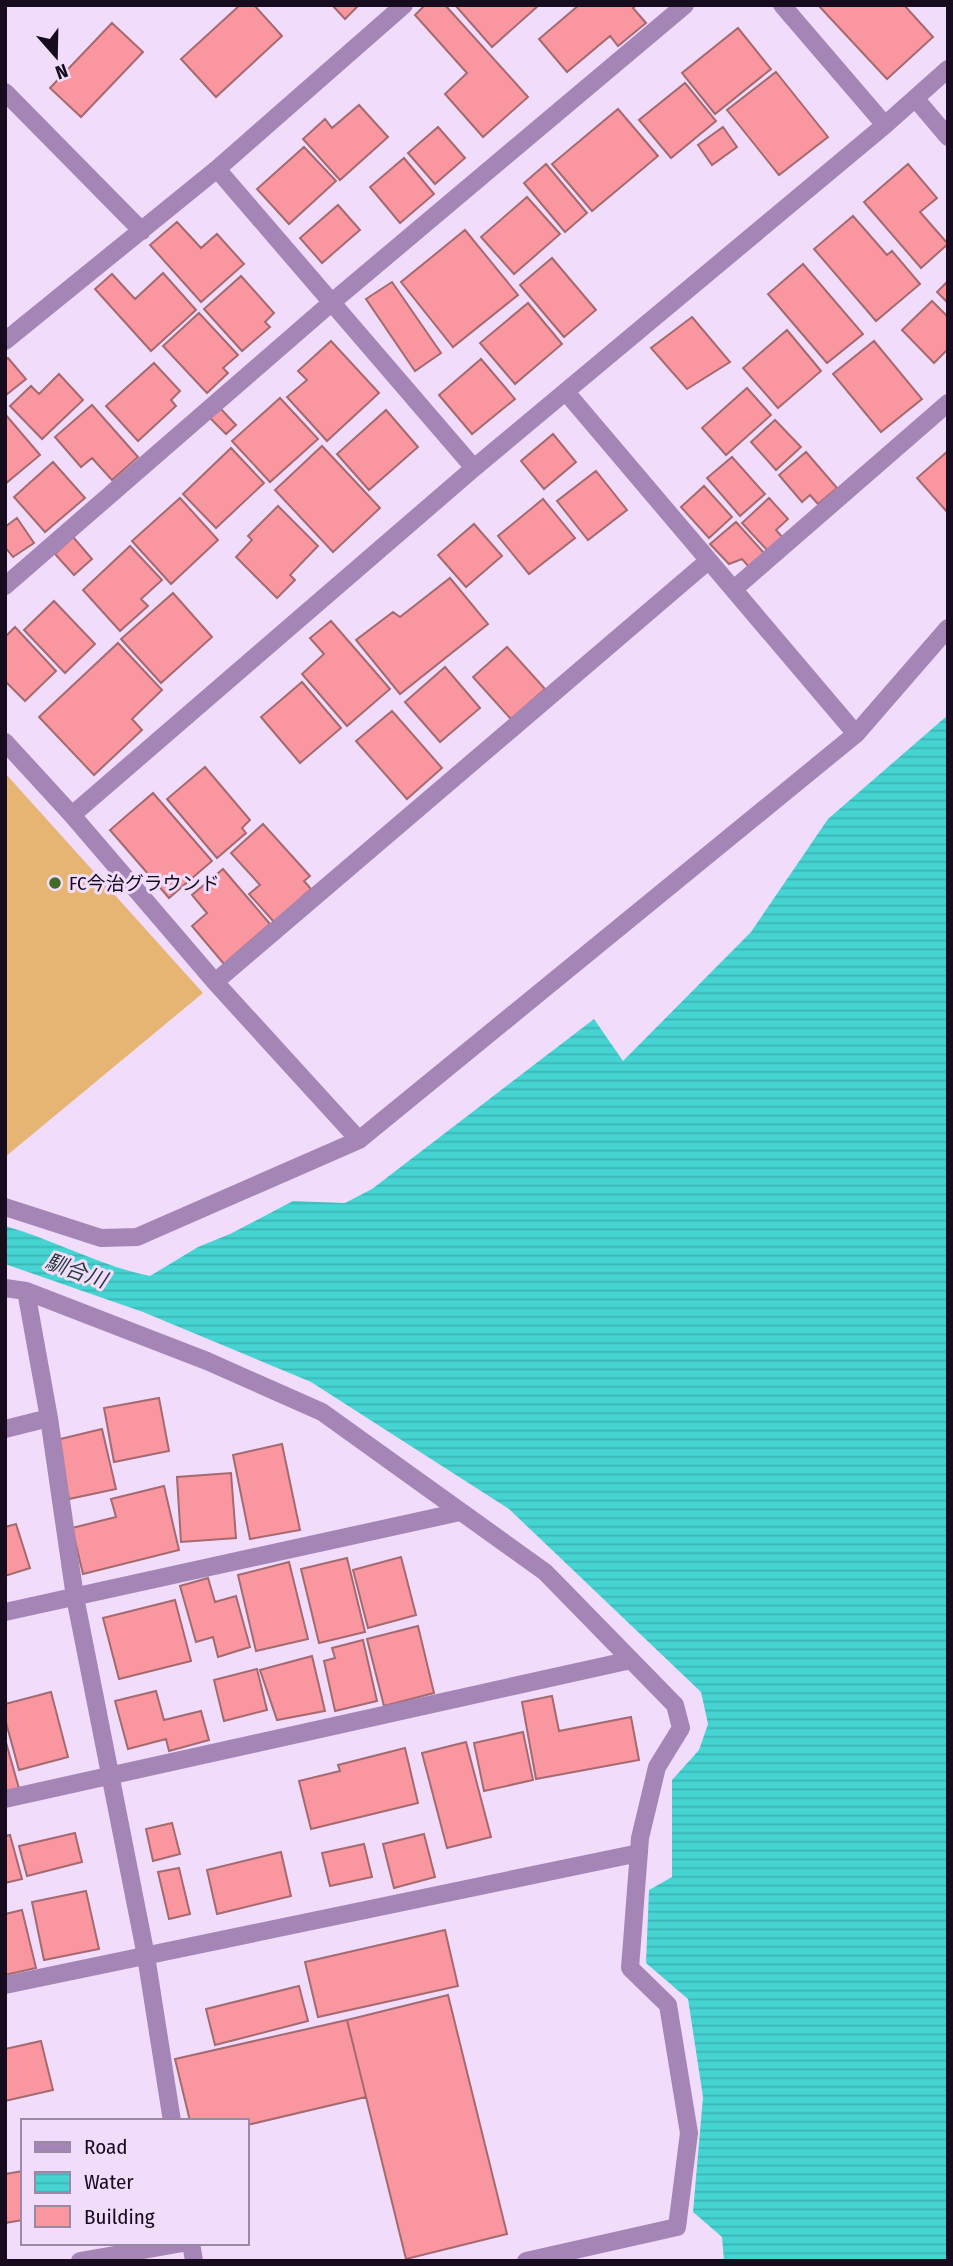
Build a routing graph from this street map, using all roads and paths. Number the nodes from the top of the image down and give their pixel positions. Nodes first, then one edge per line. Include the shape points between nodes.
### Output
1 (404, 5) edge
2 (685, 5) edge
3 (782, 5) edge
4 (948, 69) edge
5 (5, 92) edge
6 (915, 98) junction
7 (885, 125) junction
8 (948, 136) edge
9 (217, 169) junction
10 (142, 231) junction
11 (331, 303) junction
12 (5, 341) edge
13 (566, 392) junction
14 (948, 403) edge
15 (474, 468) junction
16 (708, 561) junction
17 (5, 586) edge
18 (734, 589) junction
19 (948, 628) edge
20 (856, 734) junction
21 (5, 742) edge
22 (72, 815) junction
23 (215, 982) junction
24 (359, 1140) junction
25 (5, 1207) edge
26 (5, 1288) edge
27 (26, 1291) junction
28 (49, 1418) junction
29 (5, 1429) edge
30 (460, 1512) junction
31 (75, 1597) junction
32 (5, 1612) edge
33 (631, 1660) junction
34 (110, 1775) junction
35 (5, 1799) edge
36 (639, 1853) junction
37 (146, 1956) junction
38 (5, 1985) edge
39 (172, 2119) edge
40 (172, 2245) edge
41 (80, 2261) edge
42 (526, 2261) edge

1 - 9 street
2 - 11 street
3 - 7 street
4 - 6 street
5 - 10 street
6 - 7 street
6 - 8 street
7 - 13 street
9 - 10 street
9 - 11 street
10 - 12 street
11 - 15 street
11 - 17 street
13 - 15 street
13 - 16 street
14 - 18 street
15 - 22 street
16 - 18 street
16 - 23 street
18 - 20 street
19 - 20 street
20 - 24 street
21 - 22 street
22 - 23 street
23 - 24 street
24 - 25 street via 137,1237 101,1238
26 - 27 street
27 - 28 street
27 - 30 street via 207,1361 322,1412
28 - 29 street
28 - 31 street
30 - 31 street
30 - 33 street via 545,1572
31 - 32 street
31 - 34 street
33 - 34 street
33 - 36 street via 676,1705 681,1728 657,1768
34 - 35 street
34 - 37 street
36 - 37 street
36 - 42 street via 630,1968 668,2005 689,2133 677,2227
37 - 38 street
37 - 39 street
40 - 41 street

